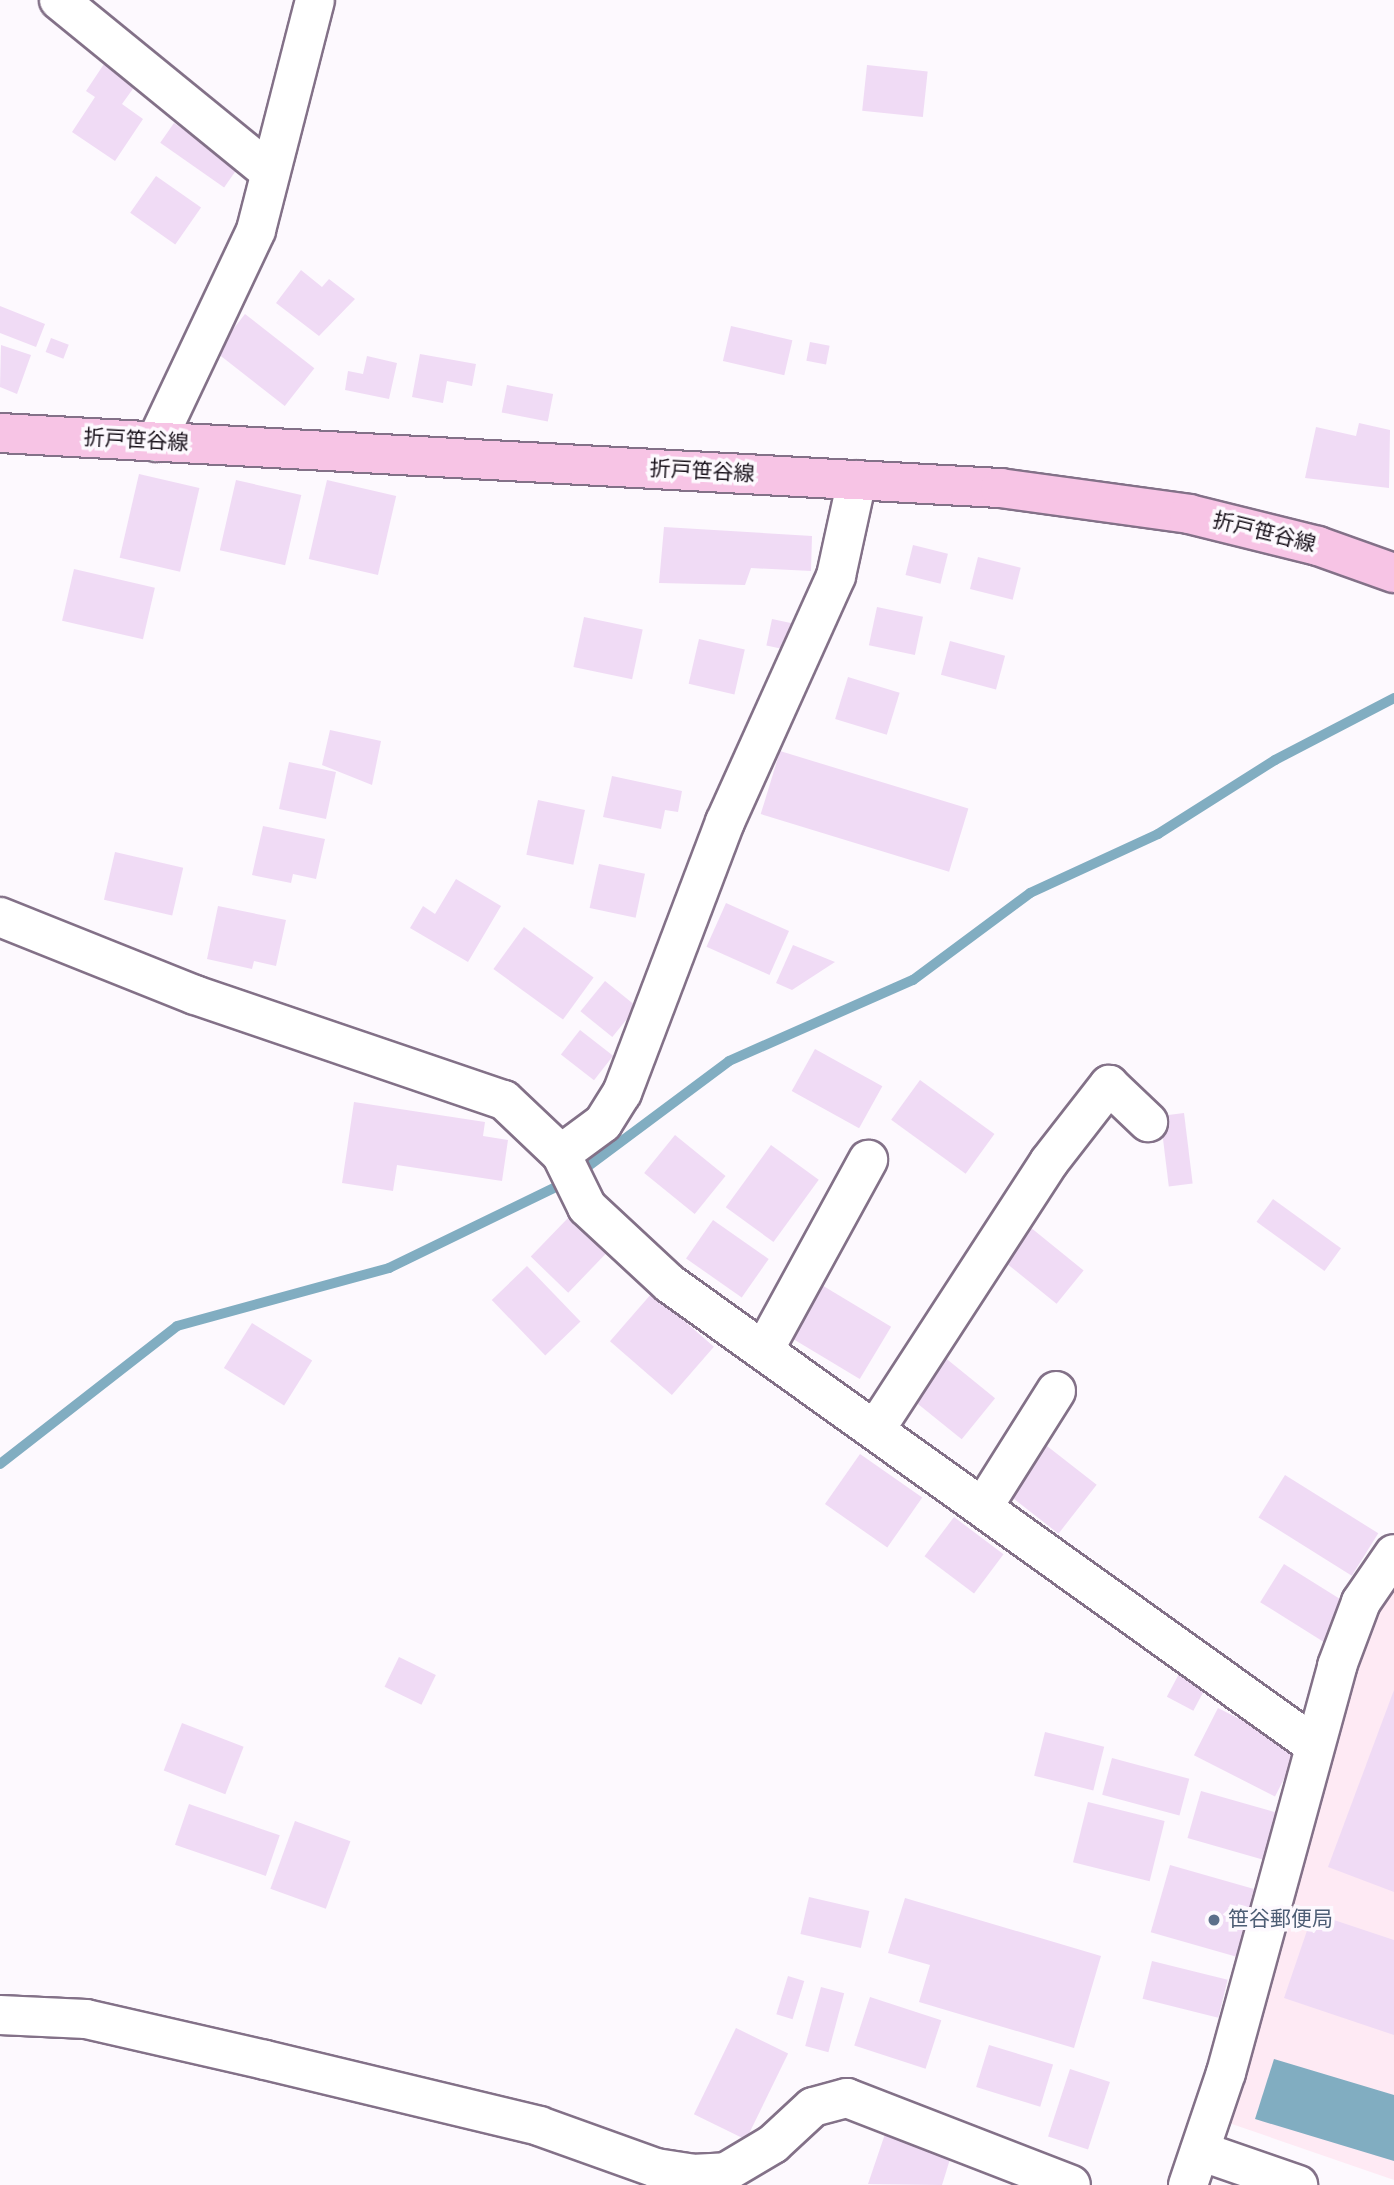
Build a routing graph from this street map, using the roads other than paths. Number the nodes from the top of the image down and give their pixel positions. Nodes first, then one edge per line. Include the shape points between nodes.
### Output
1 (59, 0) edge
2 (315, 0) edge
3 (270, 172) junction
4 (0, 433) edge
5 (156, 442) junction
6 (857, 480) junction
7 (1394, 573) edge
8 (0, 917) edge
9 (1148, 1122) dead end
10 (561, 1154) junction
11 (868, 1160) dead end
12 (764, 1350) junction
13 (1056, 1391) dead end
14 (875, 1430) junction
15 (983, 1507) junction
16 (1394, 1554) edge
17 (1314, 1745) junction
18 (0, 2015) edge
19 (1194, 2168) edge
20 (1071, 2185) edge
21 (1298, 2185) edge

1 - 3 street
2 - 3 street
3 - 5 street via 256,230
4 - 5 main road, 折戸笹谷線
5 - 6 main road, 折戸笹谷線
6 - 7 main road, 折戸笹谷線 via 1000,488 1189,514 1318,546
6 - 10 street via 831,588 725,822 622,1093 603,1123
8 - 10 street via 195,995 504,1100
9 - 14 street via 1109,1085 1049,1162
10 - 12 street via 587,1206 670,1284
11 - 12 street
12 - 14 street
13 - 15 street
14 - 15 street
15 - 17 street
16 - 17 street via 1361,1602
17 - 19 street
18 - 20 street via 86,2019 265,2060 539,2126 656,2168 691,2174 726,2172 773,2144 813,2107 847,2098
19 - 21 street

